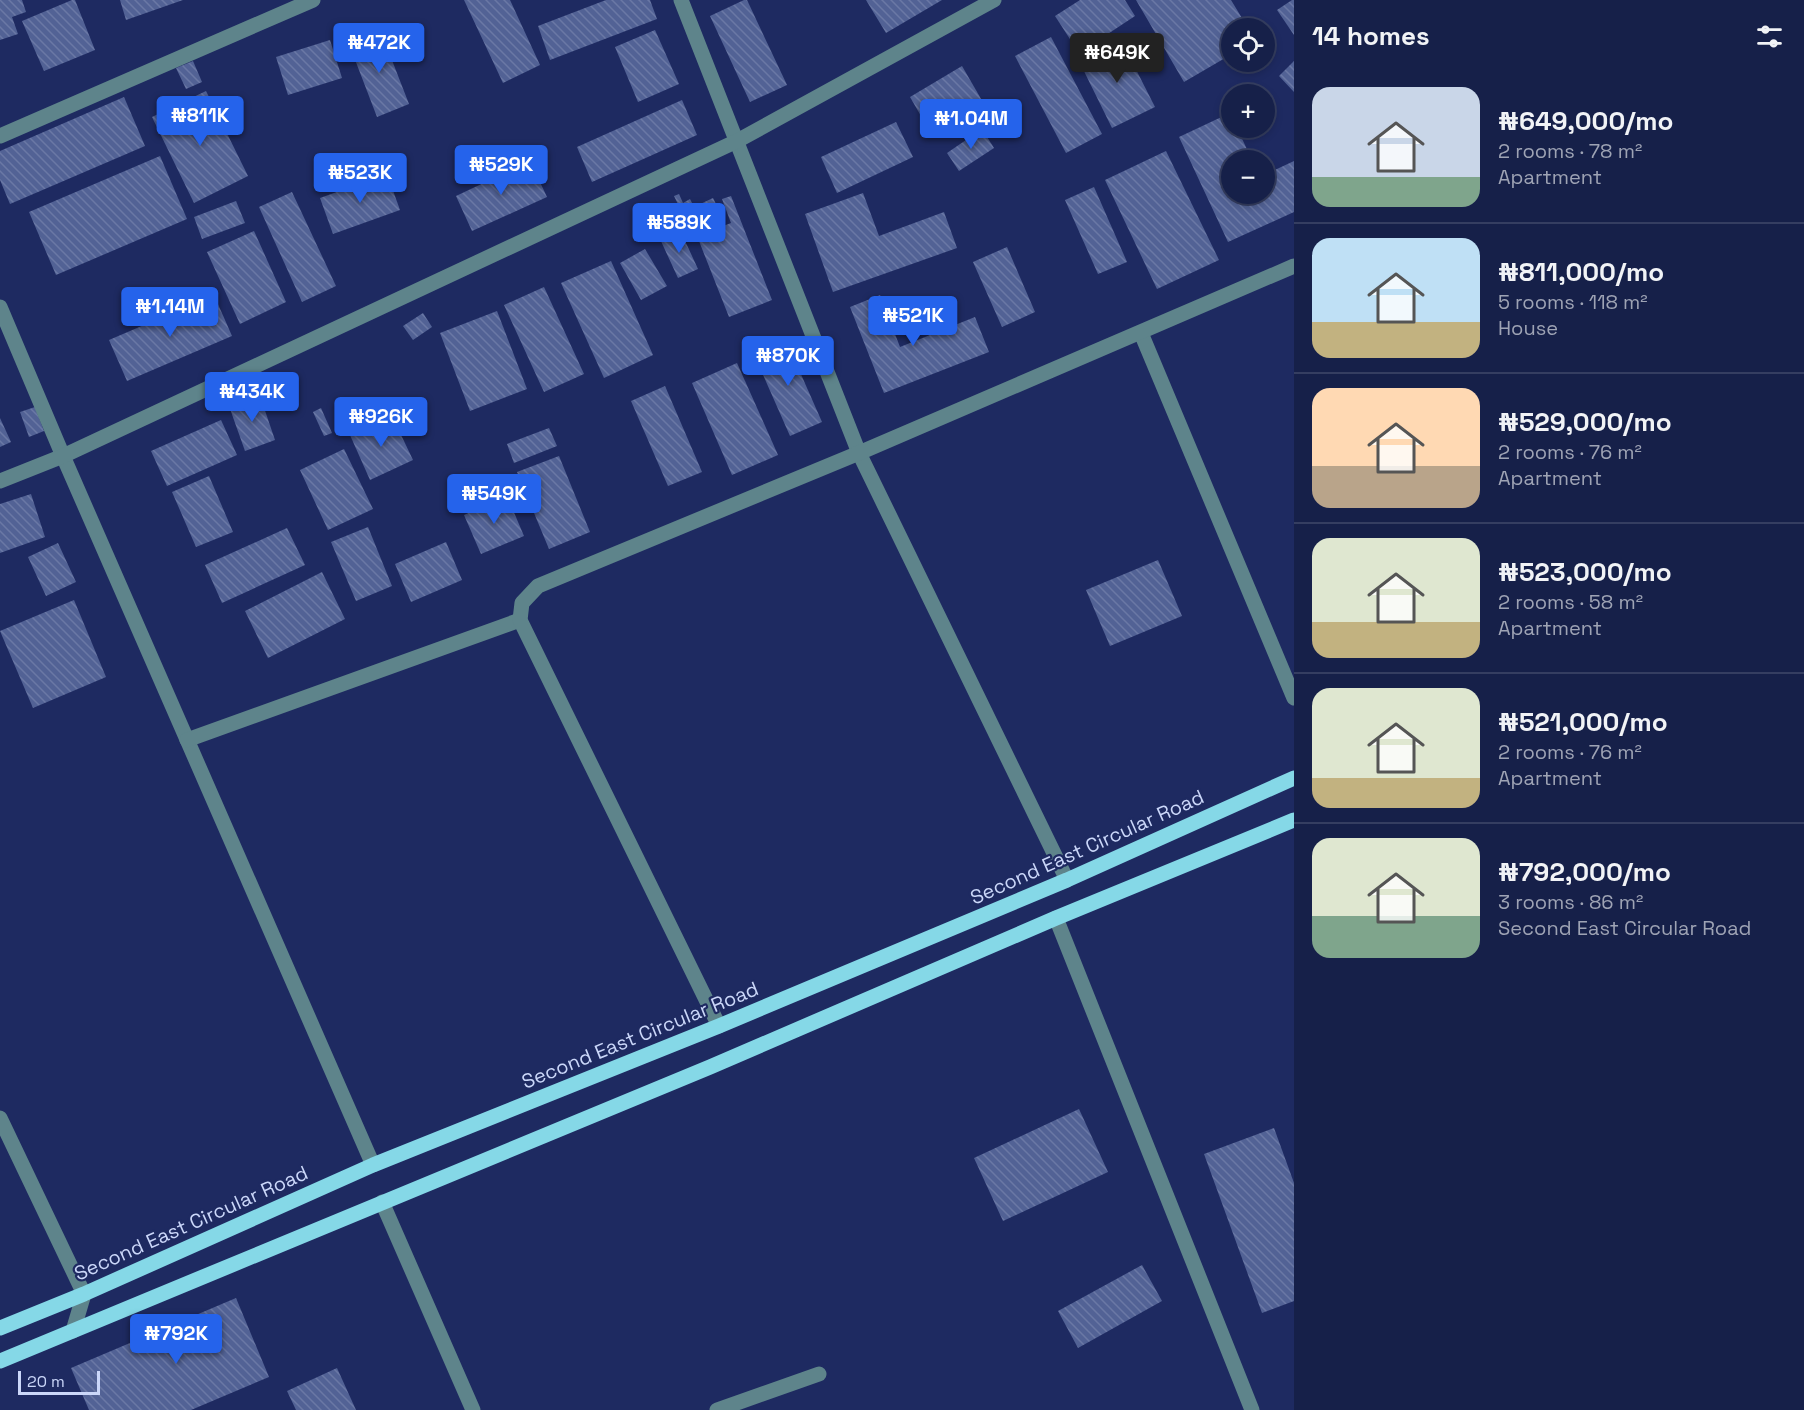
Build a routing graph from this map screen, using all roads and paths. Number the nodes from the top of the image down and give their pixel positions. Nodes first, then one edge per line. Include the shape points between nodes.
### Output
1 (313, 0) edge
2 (681, 0) edge
3 (994, 0) edge
4 (0, 135) edge
5 (737, 141) junction
6 (1294, 266) edge
7 (0, 307) edge
8 (1141, 333) junction
9 (859, 453) junction
10 (63, 456) junction
11 (0, 481) edge
12 (520, 620) junction
13 (1294, 698) edge
14 (187, 740) junction
15 (1294, 778) edge
16 (1294, 820) edge
17 (1067, 880) junction
18 (1056, 918) junction
19 (719, 1026) junction
20 (0, 1118) edge
21 (373, 1165) junction
22 (382, 1202) junction
23 (84, 1294) junction
24 (0, 1328) edge
25 (73, 1331) junction
26 (0, 1361) edge
27 (819, 1374) dead end
28 (473, 1410) edge
29 (717, 1410) edge
30 (1252, 1410) edge

1 - 4 street
2 - 5 street
3 - 5 street
5 - 9 street
5 - 10 street
6 - 8 street
7 - 10 street
8 - 9 street
8 - 13 street
9 - 12 street via 538,586 522,603
9 - 17 street
10 - 11 street
10 - 14 street
12 - 14 street
12 - 19 street
14 - 21 street
15 - 17 main road, Second East Circular Road
16 - 18 main road
17 - 19 main road, Second East Circular Road
18 - 22 main road
18 - 30 street
19 - 21 main road, Second East Circular Road
20 - 23 street
21 - 23 main road, Second East Circular Road
22 - 25 main road
22 - 28 street
23 - 24 main road, Second East Circular Road
23 - 25 street
25 - 26 main road
27 - 29 street

